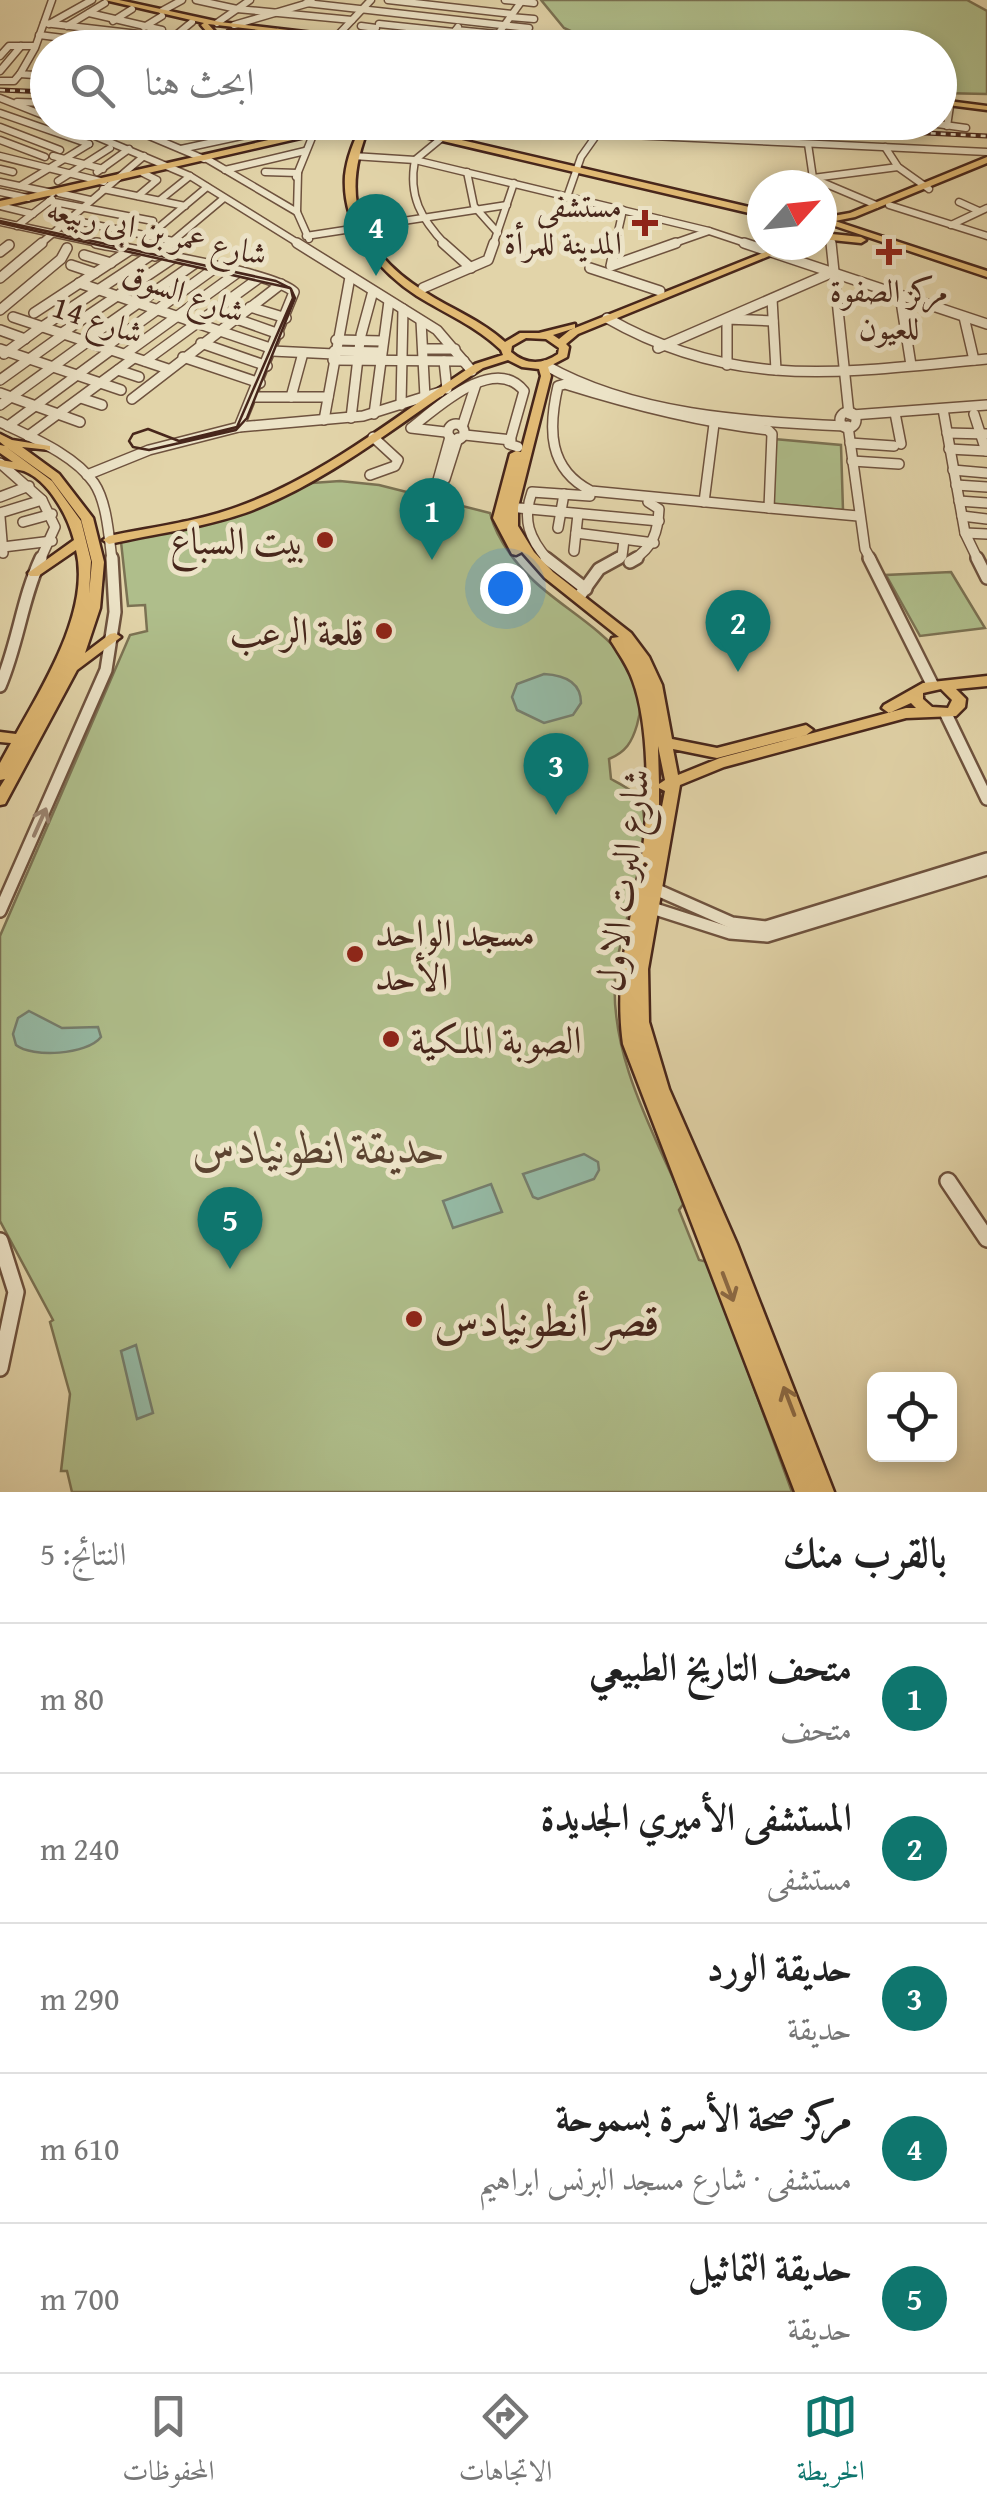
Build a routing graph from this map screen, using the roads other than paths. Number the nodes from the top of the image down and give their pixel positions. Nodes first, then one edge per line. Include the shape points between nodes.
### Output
1 (91, 0) edge
2 (180, 0) edge
3 (196, 0) edge
4 (250, 0) edge
5 (286, 0) edge
6 (318, 0) edge
7 (371, 0) edge
8 (388, 0) edge
9 (478, 0) edge
10 (508, 0) edge
11 (51, 1) edge
12 (109, 1) edge
13 (430, 2) edge
14 (306, 4) junction
15 (535, 7) dead end
16 (78, 8) junction
17 (132, 9) junction
18 (237, 9) junction
19 (471, 9) junction
20 (362, 10) junction
21 (515, 10) edge
22 (48, 12) junction
23 (90, 12) junction
24 (271, 12) junction
25 (388, 13) junction
26 (162, 14) junction
27 (64, 15) junction
28 (418, 16) junction
29 (116, 19) junction
30 (352, 20) junction
31 (534, 20) dead end
32 (462, 21) junction
33 (192, 22) junction
34 (217, 23) junction
35 (46, 24) junction
36 (205, 25) junction
37 (67, 26) junction
38 (145, 26) junction
39 (233, 26) junction
40 (361, 26) dead end
41 (378, 26) junction
42 (410, 27) junction
43 (246, 28) junction
44 (42, 30) edge
45 (99, 30) joint
46 (138, 30) edge
47 (158, 30) edge
48 (181, 30) edge
49 (209, 30) edge
50 (234, 30) edge
51 (262, 30) edge
52 (265, 30) edge
53 (345, 30) edge
54 (375, 30) edge
55 (444, 30) edge
56 (456, 30) edge
57 (496, 30) edge
58 (21, 46) junction
59 (30, 47) edge
60 (0, 57) edge
61 (10, 58) junction
62 (30, 58) joint
63 (30, 65) edge
64 (1, 70) edge
65 (30, 70) edge
66 (25, 73) junction
67 (30, 74) edge
68 (0, 81) edge
69 (4, 100) edge
70 (30, 102) edge
71 (957, 106) edge
72 (27, 109) junction
73 (987, 109) edge
74 (30, 110) edge
75 (0, 113) edge
76 (11, 118) junction
77 (0, 125) edge
78 (30, 125) edge
79 (30, 127) edge
80 (957, 127) edge
81 (966, 128) dead end
82 (17, 134) junction
83 (30, 139) edge
84 (0, 140) edge
85 (33, 140) edge
86 (42, 140) edge
87 (64, 140) edge
88 (86, 140) edge
89 (101, 140) edge
90 (157, 140) edge
91 (225, 140) edge
92 (291, 140) edge
93 (310, 140) edge
94 (363, 140) edge
95 (439, 140) edge
96 (471, 140) edge
97 (473, 140) edge
98 (581, 140) edge
99 (593, 140) edge
100 (732, 140) edge
101 (38, 142) junction
102 (808, 144) junction
103 (886, 147) junction
104 (110, 148) dead end
105 (24, 149) junction
106 (78, 149) junction
107 (130, 150) junction
108 (181, 150) junction
109 (305, 151) junction
110 (987, 152) edge
111 (53, 155) junction
112 (0, 156) edge
113 (97, 156) junction
114 (144, 156) junction
115 (356, 156) junction
116 (65, 159) junction
117 (116, 159) junction
118 (206, 159) junction
119 (270, 160) junction
120 (415, 160) junction
121 (564, 160) junction
122 (987, 163) edge
123 (84, 164) junction
124 (580, 166) junction
125 (52, 167) junction
126 (170, 167) junction
127 (898, 167) junction
128 (103, 168) junction
129 (0, 169) edge
130 (225, 170) junction
131 (809, 170) edge
132 (13, 172) dead end
133 (71, 172) junction
134 (266, 172) junction
135 (467, 172) junction
136 (143, 173) junction
137 (298, 174) junction
138 (190, 176) junction
139 (837, 177) edge
140 (90, 178) junction
141 (116, 179) junction
142 (3, 183) edge
143 (514, 184) junction
144 (104, 185) junction
145 (20, 186) junction
146 (208, 187) junction
147 (927, 187) junction
148 (58, 190) junction
149 (258, 191) junction
150 (0, 192) edge
151 (837, 192) edge
152 (905, 196) junction
153 (567, 197) junction
154 (28, 198) junction
155 (224, 198) junction
156 (90, 200) junction
157 (135, 200) junction
158 (162, 201) junction
159 (959, 202) dead end
160 (2, 203) edge
161 (507, 205) junction
162 (889, 205) junction
163 (185, 206) junction
164 (283, 206) junction
165 (747, 206) edge
166 (876, 206) junction
167 (81, 208) junction
168 (476, 210) junction
169 (623, 210) junction
170 (983, 210) edge
171 (297, 212) junction
172 (34, 213) junction
173 (120, 215) junction
174 (837, 217) edge
175 (66, 219) junction
176 (422, 219) junction
177 (148, 220) junction
178 (0, 222) edge
179 (951, 225) junction
180 (17, 226) junction
181 (273, 226) junction
182 (105, 227) junction
183 (362, 227) junction
184 (709, 231) junction
185 (128, 232) junction
186 (837, 232) edge
187 (498, 233) junction
188 (50, 234) junction
189 (306, 235) junction
190 (837, 235) edge
191 (148, 236) junction
192 (987, 236) edge
193 (870, 239) junction
194 (88, 241) junction
195 (173, 241) junction
196 (747, 243) edge
197 (8, 246) dead end
198 (111, 246) junction
199 (66, 248) dead end
200 (612, 248) junction
201 (130, 250) junction
202 (0, 252) edge
203 (84, 255) dead end
204 (153, 256) junction
205 (640, 257) junction
206 (747, 259) edge
207 (172, 260) junction
208 (322, 260) junction
209 (747, 260) edge
210 (799, 260) edge
211 (832, 260) edge
212 (110, 262) junction
213 (194, 264) junction
214 (71, 265) dead end
215 (215, 268) junction
216 (471, 268) junction
217 (590, 268) dead end
218 (832, 272) junction
219 (95, 273) junction
220 (237, 274) junction
221 (987, 274) edge
222 (350, 277) junction
223 (0, 278) edge
224 (60, 278) dead end
225 (258, 278) junction
226 (987, 282) edge
227 (79, 284) junction
228 (281, 284) junction
229 (424, 288) junction
230 (46, 290) dead end
231 (98, 290) junction
232 (373, 291) junction
233 (660, 291) junction
234 (62, 295) junction
235 (900, 295) junction
236 (118, 296) junction
237 (772, 300) junction
238 (390, 301) junction
239 (643, 301) junction
240 (32, 302) dead end
241 (138, 303) junction
242 (45, 306) junction
243 (250, 307) junction
244 (403, 309) junction
245 (0, 310) edge
246 (158, 310) junction
247 (34, 314) dead end
248 (178, 316) junction
249 (14, 317) dead end
250 (964, 317) junction
251 (234, 318) junction
252 (286, 318) junction
253 (608, 318) junction
254 (727, 319) junction
255 (421, 320) junction
256 (774, 321) junction
257 (197, 323) junction
258 (339, 324) junction
259 (987, 324) edge
260 (42, 327) junction
261 (383, 329) junction
262 (0, 330) edge
263 (218, 330) junction
264 (63, 334) junction
265 (279, 334) junction
266 (542, 335) junction
267 (516, 338) junction
268 (25, 339) junction
269 (360, 340) junction
270 (86, 341) junction
271 (201, 343) junction
272 (561, 343) junction
273 (455, 348) junction
274 (658, 348) junction
275 (108, 349) junction
276 (422, 349) junction
277 (273, 350) junction
278 (380, 351) junction
279 (2, 352) edge
280 (334, 352) junction
281 (507, 352) junction
282 (304, 353) junction
283 (183, 357) junction
284 (135, 358) junction
285 (30, 359) junction
286 (974, 360) junction
287 (987, 360) edge
288 (401, 361) junction
289 (423, 361) junction
290 (444, 361) junction
291 (544, 365) junction
292 (728, 365) junction
293 (910, 365) junction
294 (266, 366) junction
295 (468, 366) junction
296 (54, 367) junction
297 (168, 369) junction
298 (118, 370) junction
299 (776, 370) junction
300 (844, 370) junction
301 (331, 373) junction
302 (356, 373) junction
303 (77, 374) junction
304 (378, 374) junction
305 (139, 377) dead end
306 (0, 380) edge
307 (101, 383) junction
308 (260, 383) junction
309 (354, 386) junction
310 (377, 386) junction
311 (471, 387) junction
312 (447, 389) junction
313 (122, 390) dead end
314 (0, 393) edge
315 (328, 394) junction
316 (254, 396) junction
317 (12, 397) junction
318 (81, 398) junction
319 (353, 398) junction
320 (132, 399) dead end
321 (289, 402) junction
322 (0, 405) edge
323 (102, 405) dead end
324 (401, 405) junction
325 (35, 406) junction
326 (300, 408) dead end
327 (428, 408) junction
328 (987, 409) edge
329 (379, 412) junction
330 (943, 412) junction
331 (59, 414) junction
332 (974, 414) junction
333 (896, 416) junction
334 (351, 418) junction
335 (324, 420) junction
336 (400, 420) junction
337 (801, 420) junction
338 (850, 421) junction
339 (80, 422) dead end
340 (298, 422) junction
341 (284, 423) junction
342 (4, 424) edge
343 (534, 424) junction
344 (714, 424) junction
345 (551, 426) junction
346 (239, 428) junction
347 (456, 431) junction
348 (947, 433) junction
349 (984, 434) edge
350 (28, 436) junction
351 (373, 438) junction
352 (514, 441) junction
353 (3, 442) edge
354 (850, 443) junction
355 (46, 448) junction
356 (950, 449) junction
357 (986, 451) edge
358 (448, 458) dead end
359 (852, 460) junction
360 (900, 464) dead end
361 (2, 468) edge
362 (953, 470) junction
363 (33, 471) junction
364 (987, 473) edge
365 (87, 475) junction
366 (370, 476) dead end
367 (956, 485) junction
368 (30, 486) junction
369 (987, 487) edge
370 (564, 494) junction
371 (0, 497) edge
372 (606, 498) junction
373 (42, 500) junction
374 (959, 501) junction
375 (704, 502) junction
376 (987, 503) edge
377 (519, 508) junction
378 (769, 508) junction
379 (561, 512) junction
380 (52, 514) junction
381 (578, 514) junction
382 (858, 516) junction
383 (962, 516) junction
384 (609, 517) junction
385 (987, 519) edge
386 (1, 520) edge
387 (659, 521) junction
388 (558, 528) dead end
389 (965, 533) junction
390 (576, 534) junction
391 (987, 534) edge
392 (619, 539) junction
393 (110, 540) junction
394 (80, 542) junction
395 (654, 544) junction
396 (49, 545) junction
397 (970, 547) junction
398 (574, 551) dead end
399 (2, 553) edge
400 (987, 555) edge
401 (630, 562) dead end
402 (34, 573) junction
403 (987, 578) edge
404 (582, 593) junction
405 (115, 637) junction
406 (75, 666) junction
407 (987, 682) edge
408 (0, 686) edge
409 (939, 686) junction
410 (987, 691) edge
411 (915, 695) junction
412 (960, 704) junction
413 (929, 712) junction
414 (946, 714) junction
415 (0, 737) edge
416 (20, 739) junction
417 (650, 740) junction
418 (668, 744) junction
419 (704, 761) junction
420 (0, 774) edge
421 (982, 779) edge
422 (673, 785) junction
423 (654, 786) junction
424 (987, 799) edge
425 (0, 800) edge
426 (987, 859) edge
427 (987, 869) edge
428 (655, 888) junction
429 (652, 908) junction
430 (0, 911) edge
431 (820, 916) junction
432 (671, 1129) junction
433 (948, 1182) dead end
434 (987, 1238) edge
435 (0, 1241) edge
436 (754, 1332) junction
437 (0, 1368) edge
438 (805, 1492) edge
439 (824, 1492) edge

1 - 12 main road
1 - 16 street
2 - 26 street
3 - 18 street
4 - 18 street
5 - 24 street
6 - 14 street
7 - 20 street
8 - 13 street
9 - 19 street
10 - 21 street
11 - 16 street
11 - 22 street
12 - 17 main road
12 - 23 street
12 - 26 main road
13 - 19 street
13 - 28 street
14 - 20 street
14 - 24 street
15 - 21 street
16 - 23 street
16 - 27 street
17 - 26 main road
17 - 29 street
18 - 24 street
18 - 34 street
19 - 21 street
19 - 32 street
20 - 25 street
20 - 30 street
21 - 31 street
22 - 27 street
22 - 35 street
23 - 29 street
23 - 37 street
24 - 30 street
24 - 39 street
25 - 28 street
25 - 41 street
26 - 33 main road
26 - 34 main road
26 - 38 street
27 - 35 street
28 - 32 street
28 - 42 street
29 - 38 street
29 - 45 street
30 - 53 street
32 - 56 street
32 - 57 street
33 - 36 main road
33 - 48 street
34 - 39 main road
35 - 37 street
35 - 44 street
36 - 39 main road
36 - 49 main road
37 - 45 street
38 - 46 street
38 - 47 street
39 - 43 main road
39 - 50 main road
40 - 41 street
41 - 42 street
41 - 54 street
42 - 55 street
43 - 51 main road
43 - 52 main road
58 - 59 street
58 - 60 street via 10,46
58 - 61 street
60 - 61 street
61 - 62 street
61 - 64 street
62 - 66 street
63 - 66 street
64 - 66 street
65 - 66 street
66 - 67 street
66 - 68 street via 14,82
69 - 70 street
69 - 72 street
71 - 73 main road
72 - 74 street
72 - 76 street
75 - 76 street
76 - 77 street
76 - 78 street
77 - 82 street
79 - 82 street
80 - 81 street
82 - 83 street
84 - 105 street
85 - 101 street
86 - 101 street
87 - 106 street
88 - 106 street
89 - 107 street
90 - 108 street
91 - 108 street
92 - 118 main road
93 - 109 street
94 - 115 main road
95 - 120 street
96 - 124 main road
97 - 121 main road
98 - 121 street via 578,153
99 - 124 street
100 - 102 street
101 - 105 street
101 - 111 street
102 - 103 street
102 - 131 street
103 - 110 street
103 - 127 street
104 - 113 street
105 - 111 street
106 - 111 street
106 - 113 street
106 - 116 street
107 - 114 street
107 - 117 street
108 - 118 street
109 - 119 street
109 - 137 street
111 - 112 street via 24,164
111 - 116 street
111 - 125 street
111 - 142 street
113 - 117 street
113 - 123 street
114 - 126 street
114 - 141 street
115 - 120 street
115 - 183 main road via 351,184
116 - 123 street
116 - 125 street
117 - 128 street
118 - 126 main road
118 - 130 street
119 - 130 street
119 - 134 street
120 - 135 street
120 - 176 street via 411,187
121 - 124 main road
122 - 147 main road
123 - 128 street
123 - 133 street
124 - 153 street
124 - 165 main road
125 - 133 street
125 - 145 street
126 - 136 main road
126 - 138 street
127 - 139 street
127 - 147 street
128 - 140 street
129 - 132 street
130 - 149 street
133 - 140 street
133 - 148 street
134 - 137 street
134 - 149 street
135 - 143 street
135 - 168 street
136 - 141 main road
136 - 157 street via 157,180
137 - 164 street
137 - 171 street
138 - 146 street
138 - 158 street
140 - 144 street
141 - 144 main road
142 - 145 street
143 - 153 street
143 - 161 street
144 - 148 main road
144 - 156 street
144 - 157 street
145 - 148 street
146 - 155 street
146 - 163 street
147 - 152 main road
148 - 154 main road
148 - 156 street
148 - 167 street
148 - 172 street
149 - 164 street
150 - 154 street
151 - 166 street
152 - 162 main road
152 - 166 main road
153 - 169 street
154 - 160 main road
155 - 181 street
155 - 195 street
156 - 167 street
157 - 158 street
157 - 173 street
158 - 163 street
158 - 177 street
159 - 170 street
160 - 172 street
161 - 168 street
161 - 187 street
162 - 179 street
162 - 186 main road
163 - 191 street
164 - 171 street
164 - 181 street
166 - 174 main road
167 - 173 street
167 - 175 street
168 - 176 street
168 - 187 street
169 - 184 street
169 - 200 street
170 - 179 street
171 - 189 street
172 - 175 street
172 - 180 street
173 - 177 street
173 - 182 street
175 - 182 street
175 - 188 street
176 - 183 street
176 - 216 street
177 - 185 street
178 - 180 street, شارع عمر بن ابى ربيعه
179 - 192 street
180 - 188 street, شارع عمر بن ابى ربيعه
181 - 189 street
181 - 208 street
182 - 185 street
182 - 194 street
183 - 189 street
183 - 229 main road
183 - 281 main road via 376,255 404,282
184 - 196 street
184 - 205 street
185 - 191 street
185 - 198 street
187 - 216 street via 488,260
188 - 194 street, شارع عمر بن ابى ربيعه
188 - 223 street
189 - 208 street
190 - 193 main road
191 - 195 street
191 - 201 street
193 - 221 main road
193 - 226 main road
194 - 198 street, شارع عمر بن ابى ربيعه
195 - 204 street
197 - 202 street
198 - 201 street, شارع عمر بن ابى ربيعه
199 - 245 street
200 - 205 street
200 - 205 street via 610,266
201 - 204 street, شارع عمر بن ابى ربيعه
201 - 212 street
203 - 212 street
204 - 207 street, شارع عمر بن ابى ربيعه
204 - 231 street
206 - 233 main road
207 - 213 street, شارع عمر بن ابى ربيعه
207 - 236 street
208 - 222 street
209 - 239 main road
210 - 218 street
211 - 218 street
212 - 219 street
213 - 215 street, شارع عمر بن ابى ربيعه
213 - 241 street
214 - 219 street
215 - 220 street, شارع عمر بن ابى ربيعه
215 - 246 street
216 - 229 street
217 - 233 street
218 - 235 street
218 - 237 street
218 - 300 street
219 - 227 street
220 - 225 street, شارع عمر بن ابى ربيعه
220 - 248 street
222 - 232 street
222 - 258 street
224 - 227 street, شارع السوق
225 - 228 street, شارع عمر بن ابى ربيعه
225 - 257 street
227 - 231 street, شارع السوق
227 - 234 street
228 - 243 street
228 - 252 street, شارع عمر بن ابى ربيعه via 295,294
229 - 267 main road
230 - 234 street
231 - 236 street, شارع السوق
231 - 260 street
232 - 238 street
232 - 269 street
233 - 239 main road
234 - 242 street
235 - 250 street
235 - 293 street
236 - 241 street, شارع السوق
236 - 264 street
237 - 254 street
237 - 256 street
238 - 244 street
238 - 261 street
239 - 253 main road
239 - 266 main road
240 - 242 street
241 - 246 street, شارع السوق
241 - 270 street
242 - 247 street
243 - 251 street
243 - 252 street
244 - 255 street
244 - 288 street
246 - 248 street, شارع السوق
246 - 275 street
248 - 257 street, شارع السوق
248 - 284 street
249 - 260 street, شارع 14
250 - 259 street
250 - 286 street
251 - 263 street
251 - 265 street
252 - 265 street, شارع عمر بن ابى ربيعه
253 - 272 main road
253 - 274 street
254 - 256 street
254 - 274 street
254 - 292 street
255 - 273 street
255 - 276 street
256 - 299 street
257 - 263 street, شارع السوق
257 - 284 street
258 - 269 street
258 - 280 street
260 - 264 street, شارع 14
260 - 268 street
261 - 269 street
261 - 278 street
262 - 268 street
263 - 271 street
263 - 277 street, شارع السوق
264 - 270 street, شارع 14
264 - 285 street
265 - 277 street, شارع عمر بن ابى ربيعه
266 - 267 main road
266 - 272 main road
267 - 281 main road
268 - 279 street
269 - 278 street
269 - 278 street
269 - 280 street
269 - 280 street
269 - 302 street
270 - 275 street, شارع 14
270 - 296 street
271 - 283 street
271 - 294 street
272 - 291 main road via 563,355
273 - 276 street
273 - 295 street
274 - 292 street
275 - 284 street, شارع 14
275 - 303 street
276 - 289 street
277 - 282 street, شارع السوق
277 - 294 street, شارع عمر بن ابى ربيعه
278 - 288 street
278 - 304 street
279 - 285 street
280 - 282 street, شارع السوق
280 - 301 street
281 - 291 main road
281 - 295 main road
282 - 321 street
283 - 297 street
283 - 308 street
284 - 297 street, شارع 14
284 - 298 street
285 - 296 street
285 - 306 street
286 - 287 street
286 - 293 street
288 - 289 street
288 - 324 street
289 - 290 street
289 - 327 street
290 - 295 street
290 - 312 street
291 - 337 street via 614,393
291 - 343 main road
291 - 352 main road, شارع البرت الاول
292 - 299 street
293 - 300 street
294 - 308 street, شارع عمر بن ابى ربيعه
295 - 312 main road
296 - 303 street
296 - 317 street
297 - 320 street
298 - 305 street
298 - 307 street
299 - 300 street
300 - 338 street
301 - 302 street
301 - 315 street
302 - 304 street
302 - 309 street
303 - 307 street
303 - 325 street
304 - 310 street
307 - 313 street
307 - 318 street
308 - 316 street, شارع عمر بن ابى ربيعه
309 - 310 street
309 - 315 street
309 - 319 street
310 - 329 street
311 - 327 street
311 - 347 street
311 - 352 street via 506,375 520,383 524,395
312 - 327 main road
314 - 317 street
315 - 319 street
315 - 321 street
315 - 335 street
316 - 321 street
316 - 346 street, شارع عمر بن ابى ربيعه
317 - 322 street
317 - 325 street
318 - 323 street
318 - 331 street
319 - 334 street
321 - 341 street
324 - 327 street
324 - 329 street
325 - 331 street
325 - 342 street
326 - 340 street
327 - 336 main road
327 - 347 street
327 - 347 street via 411,428
328 - 330 street
328 - 332 street
329 - 334 street
329 - 336 street
330 - 332 street
330 - 333 street
330 - 348 street
331 - 339 street
331 - 350 street
332 - 349 street
333 - 338 street
333 - 354 street via 898,445
334 - 335 street
335 - 340 street
336 - 351 main road
337 - 338 street
337 - 338 street
338 - 354 street
340 - 341 street
341 - 346 street
342 - 350 street
343 - 345 street
343 - 377 main road
344 - 345 street via 562,384
344 - 375 street
344 - 378 street via 772,432
345 - 375 street via 554,454 584,489
346 - 365 street via 148,450
347 - 352 street
347 - 358 street
348 - 349 street
348 - 356 street
349 - 357 street
350 - 355 street
351 - 366 street via 398,460
351 - 393 main road via 245,509
352 - 417 main road, شارع البرت الاول via 501,526 533,572 626,650 644,688
353 - 355 main road
353 - 363 main road
353 - 406 main road via 42,464 66,488 92,534 97,602
354 - 359 street
355 - 365 street
356 - 357 street
356 - 362 street
359 - 360 street
359 - 382 street
361 - 363 main road
361 - 368 street
362 - 364 street
362 - 367 street
363 - 394 main road via 61,502
365 - 393 street via 98,490
367 - 369 street
367 - 374 street
368 - 371 street
368 - 373 street
370 - 372 street
370 - 377 street via 532,492
370 - 379 street
372 - 384 street
372 - 387 street via 654,503
373 - 380 street
373 - 386 street
374 - 376 street
374 - 383 street
375 - 378 street
377 - 379 street
377 - 404 main road, شارع البرت الاول via 512,526 529,554
378 - 382 street
379 - 381 street
379 - 388 street
380 - 386 street via 23,525
380 - 396 street
381 - 384 street
381 - 390 street
382 - 409 street via 872,566
383 - 385 street
383 - 389 street
384 - 387 street
384 - 392 street
386 - 399 street
387 - 395 street
389 - 391 street
389 - 397 street
390 - 392 street
390 - 398 street
392 - 395 street
392 - 404 street via 622,556 599,569
393 - 405 street
394 - 402 main road
394 - 416 main road via 86,580 78,629
395 - 401 street
396 - 399 street
396 - 402 street
397 - 400 street
397 - 403 street
402 - 408 street
404 - 418 main road, شارع البرت الاول via 644,660
405 - 406 main road
430 -> 405 street
406 - 425 main road
407 - 409 main road
409 - 411 main road via 920,687
409 - 412 main road
410 - 412 main road
411 - 413 main road
411 - 419 main road via 900,705
412 - 414 main road
413 - 414 main road
413 - 419 main road
414 - 421 street
415 - 416 main road
416 - 420 main road
417 - 418 main road
417 - 423 main road, شارع البرت الاول
418 - 419 main road
418 - 422 main road, شارع البرت الاول
419 - 422 main road
421 - 424 street
422 - 423 main road
422 - 428 main road, شارع البرت الاول
423 - 432 main road, شارع البرت الاول via 625,1006 638,1068
426 - 431 street
427 - 431 street
428 - 429 main road, شارع البرت الاول
428 - 431 street via 748,926
429 - 431 street via 748,936 767,936
429 - 432 main road, شارع البرت الاول via 640,969 640,1022
432 - 436 main road, شارع البرت الاول
433 - 434 street
435 - 437 street via 19,1294
436 - 438 main road, شارع البرت الاول
439 -> 436 main road, شارع البرت الاول

